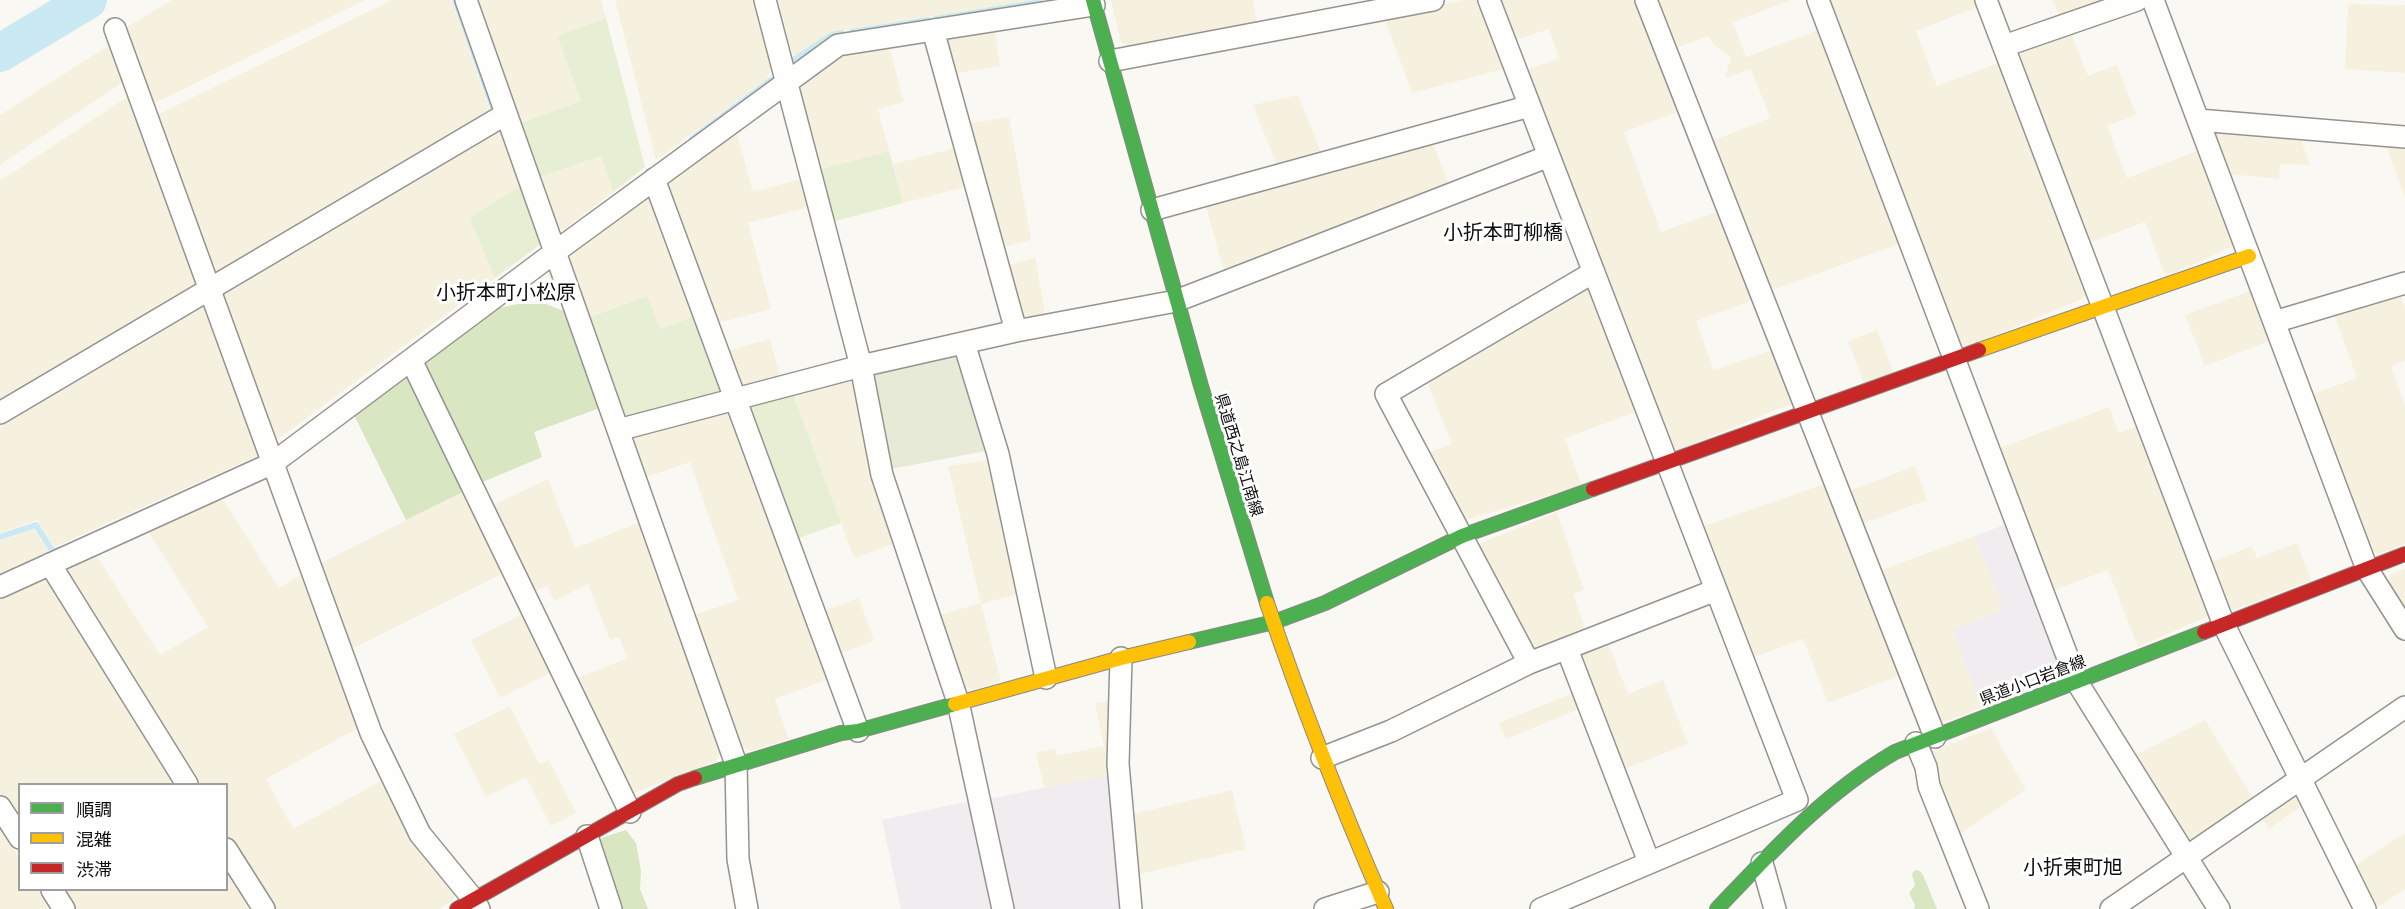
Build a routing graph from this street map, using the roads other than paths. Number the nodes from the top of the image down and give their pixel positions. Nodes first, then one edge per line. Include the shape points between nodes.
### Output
1 (466, 0) edge
2 (765, 0) edge
3 (1432, 0) edge
4 (1489, 0) edge
5 (1646, 0) edge
6 (1818, 0) edge
7 (1986, 0) edge
8 (2137, 0) edge
9 (2153, 0) edge
10 (1093, 3) edge
11 (115, 29) dead end
12 (933, 30) junction
13 (2004, 46) junction
14 (1110, 61) junction
15 (788, 82) junction
16 (1530, 106) junction
17 (506, 114) junction
18 (2198, 120) junction
19 (2405, 137) edge
20 (1550, 156) junction
21 (654, 179) junction
22 (1152, 210) junction
23 (555, 252) junction
24 (2249, 256) junction
25 (1594, 272) junction
26 (2405, 283) edge
27 (210, 290) junction
28 (1176, 301) junction
29 (2103, 307) junction
30 (2274, 322) junction
31 (1016, 331) junction
32 (964, 343) junction
33 (1954, 359) junction
34 (411, 360) junction
35 (861, 366) junction
36 (735, 399) junction
37 (1808, 412) junction
38 (0, 413) edge
39 (618, 430) junction
40 (1667, 462) junction
41 (273, 463) junction
42 (1462, 536) junction
43 (2405, 554) edge
44 (50, 564) junction
45 (2367, 569) junction
46 (0, 587) edge
47 (1716, 590) junction
48 (1274, 622) junction
49 (2224, 626) junction
50 (2405, 629) edge
51 (1567, 649) junction
52 (1121, 658) junction
53 (1529, 663) junction
54 (1046, 678) junction
55 (2077, 682) junction
56 (958, 702) junction
57 (2405, 707) edge
58 (858, 731) junction
59 (1926, 740) junction
60 (1322, 758) junction
61 (736, 764) junction
62 (2301, 780) junction
63 (186, 783) edge
64 (1804, 806) junction
65 (0, 807) edge
66 (630, 812) junction
67 (18, 835) edge
68 (587, 836) junction
69 (228, 852) edge
70 (2187, 858) junction
71 (1649, 862) junction
72 (1762, 863) junction
73 (53, 891) edge
74 (1382, 900) edge
75 (1569, 904) edge
76 (470, 906) edge
77 (64, 909) edge
78 (264, 909) edge
79 (610, 909) edge
80 (747, 909) edge
81 (1003, 909) edge
82 (1131, 909) edge
83 (1325, 909) edge
84 (1541, 909) edge
85 (1717, 909) edge
86 (1775, 909) edge
87 (1978, 909) edge
88 (2111, 909) edge
89 (2219, 909) edge
90 (2365, 909) edge

1 - 17 street
2 - 15 street
3 - 14 street
4 - 16 street
5 - 37 street
6 - 33 street
7 - 13 street
8 - 13 street
9 - 18 street
10 - 12 street
10 - 14 street, 県道西之島江南線
11 - 27 street
12 - 15 street via 838,45
12 - 31 street
13 - 29 street
14 - 22 street, 県道西之島江南線
15 - 21 street
15 - 35 street
16 - 20 street
16 - 22 street
17 - 23 street
17 - 27 street
18 - 19 street
18 - 24 street
20 - 25 street
20 - 28 street
21 - 23 street
21 - 36 street
22 - 28 street, 県道西之島江南線
23 - 34 street
23 - 39 street
24 - 29 street
24 - 30 street
25 - 40 street
25 - 42 street via 1386,394
26 - 30 street
27 - 38 street
27 - 41 street
28 - 31 street
28 - 48 street, 県道西之島江南線 via 1226,477
29 - 33 street
29 - 49 street
30 - 45 street
31 - 32 street
32 - 35 street
32 - 54 street via 998,454
33 - 37 street
33 - 55 street
34 - 41 street
34 - 66 street
35 - 36 street
35 - 56 street via 882,475
36 - 39 street
36 - 58 street
37 - 40 street
37 - 59 street
39 - 61 street
40 - 42 street
40 - 47 street
41 - 44 street
41 - 76 street via 371,733 420,834
42 - 48 street via 1345,594
42 - 53 street
43 - 45 street, 県道小口岩倉線
44 - 46 street
44 - 63 street
45 - 49 street, 県道小口岩倉線
45 - 50 street
47 - 51 street
47 - 64 street
48 - 52 street
48 - 60 street, 県道西之島江南線
49 - 55 street, 県道小口岩倉線
49 - 62 street
51 - 53 street
51 - 71 street
52 - 54 street
52 - 82 street via 1118,764
53 - 60 street via 1391,731
54 - 56 street
55 - 59 street, 県道小口岩倉線
55 - 70 street
56 - 58 street
56 - 81 street
57 - 62 street
58 - 61 street
59 - 64 street, 県道小口岩倉線 via 1884,758
59 - 87 street via 1929,786
60 - 74 street, 県道西之島江南線 via 1350,832
61 - 66 street via 678,784
61 - 80 street via 738,859
62 - 70 street
62 - 90 street
64 - 71 street
64 - 72 street, 県道小口岩倉線
65 - 67 street
66 - 68 street
68 - 76 street
68 - 79 street
69 - 78 street
70 - 88 street
70 - 89 street
71 - 75 street
72 - 85 street, 県道小口岩倉線
72 - 86 street
73 - 77 street
74 - 83 street
75 - 84 street

